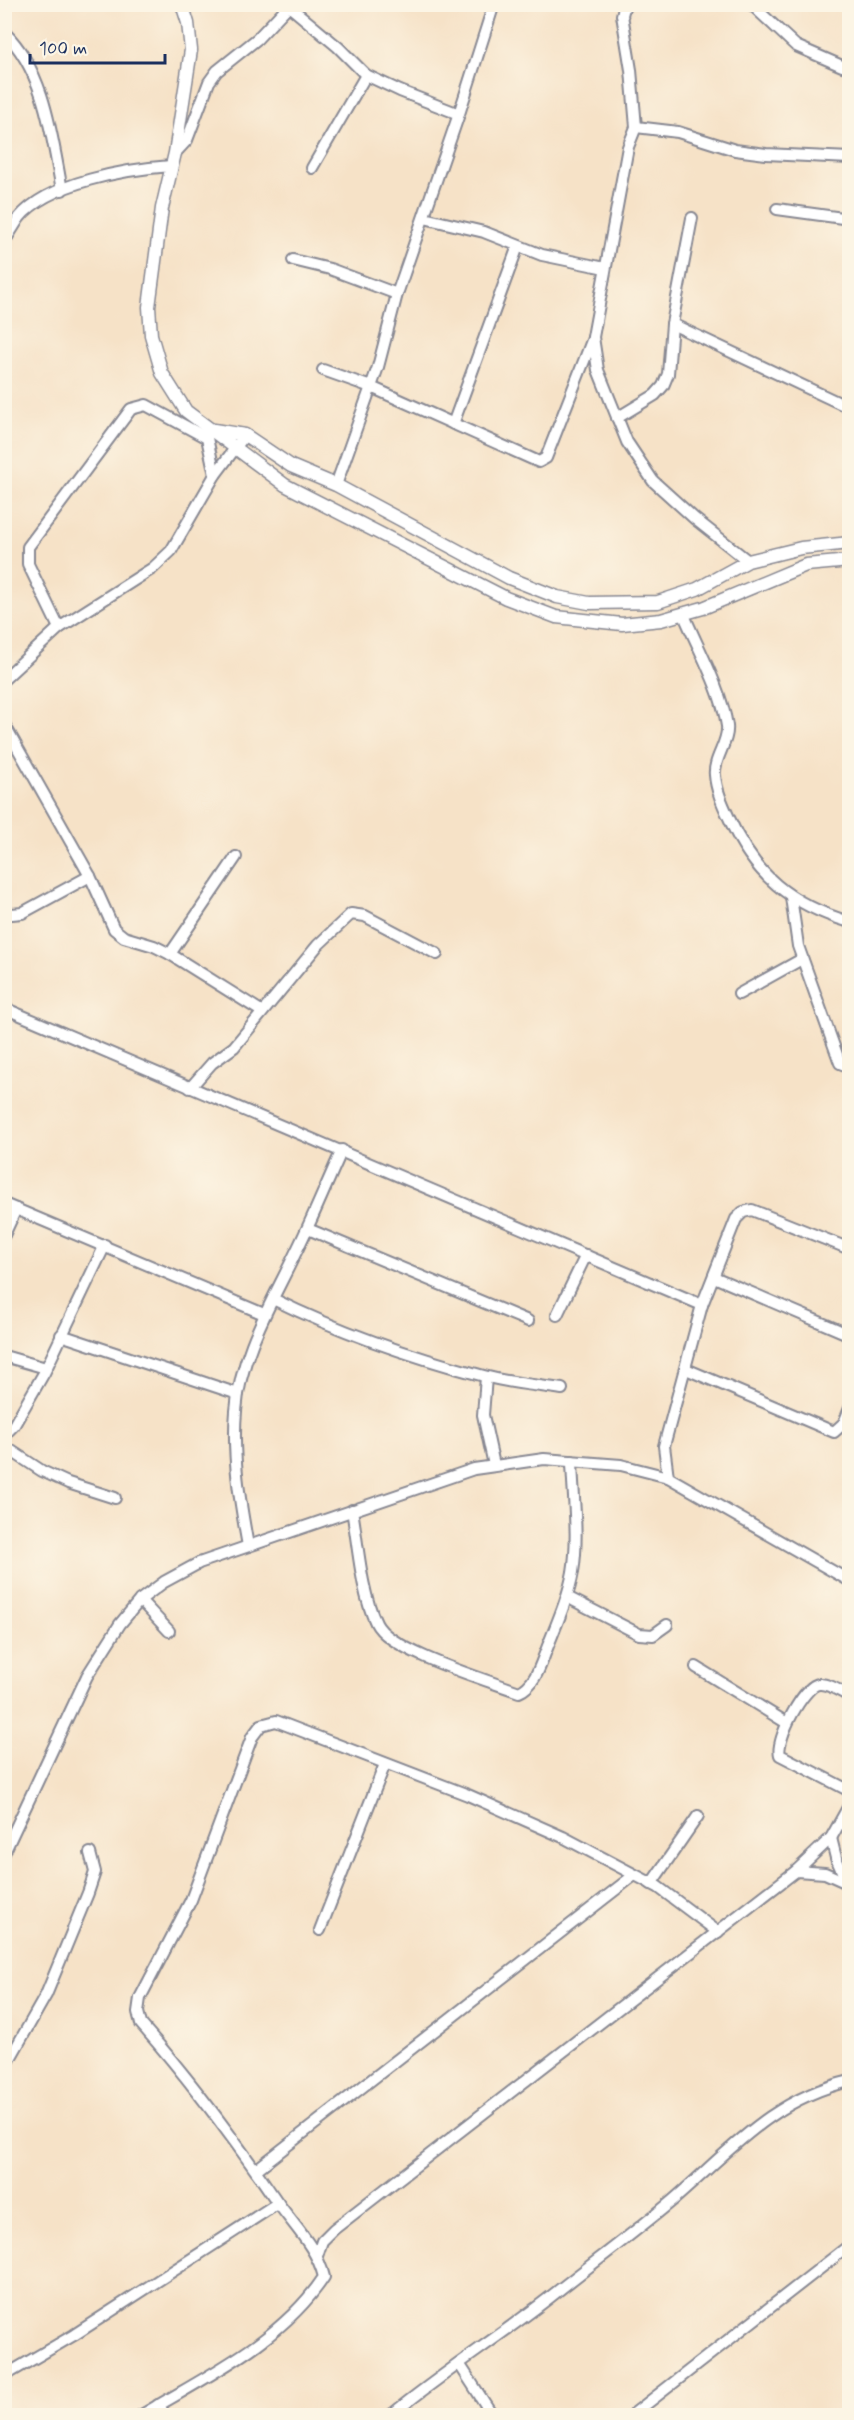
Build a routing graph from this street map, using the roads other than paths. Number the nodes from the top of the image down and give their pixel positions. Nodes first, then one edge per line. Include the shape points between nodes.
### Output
1 (182, 4) edge
2 (494, 4) edge
3 (625, 4) edge
4 (751, 4) edge
5 (289, 5) edge
6 (4, 32) edge
7 (849, 67) edge
8 (366, 75) junction
9 (459, 114) junction
10 (636, 127) junction
11 (175, 153) junction
12 (849, 158) edge
13 (171, 166) junction
14 (312, 168) dead end
15 (62, 190) junction
16 (777, 209) dead end
17 (424, 218) junction
18 (692, 218) dead end
19 (849, 219) edge
20 (4, 242) edge
21 (518, 246) junction
22 (293, 260) dead end
23 (605, 268) junction
24 (397, 294) junction
25 (672, 324) junction
26 (593, 337) junction
27 (323, 370) dead end
28 (371, 387) junction
29 (849, 408) edge
30 (617, 418) junction
31 (453, 424) junction
32 (213, 430) junction
33 (245, 435) junction
34 (236, 449) junction
35 (215, 475) junction
36 (336, 485) junction
37 (849, 543) edge
38 (748, 561) junction
39 (849, 561) edge
40 (684, 615) junction
41 (58, 628) junction
42 (4, 679) edge
43 (4, 724) edge
44 (236, 857) dead end
45 (90, 876) junction
46 (791, 897) junction
47 (4, 911) edge
48 (849, 922) edge
49 (170, 954) junction
50 (437, 954) dead end
51 (802, 959) junction
52 (739, 994) dead end
53 (4, 1008) edge
54 (261, 1011) junction
55 (849, 1067) edge
56 (190, 1088) junction
57 (342, 1150) junction
58 (4, 1204) edge
59 (16, 1209) junction
60 (308, 1229) junction
61 (4, 1235) edge
62 (105, 1245) junction
63 (849, 1249) edge
64 (586, 1255) junction
65 (714, 1277) junction
66 (273, 1299) junction
67 (702, 1305) junction
68 (264, 1314) junction
69 (557, 1315) dead end
70 (528, 1321) dead end
71 (61, 1335) junction
72 (849, 1335) edge
73 (4, 1356) edge
74 (46, 1368) junction
75 (686, 1369) junction
76 (486, 1377) junction
77 (561, 1389) dead end
78 (238, 1394) junction
79 (849, 1408) edge
80 (4, 1436) edge
81 (4, 1446) edge
82 (572, 1461) junction
83 (494, 1465) junction
84 (668, 1477) junction
85 (115, 1498) dead end
86 (352, 1510) junction
87 (248, 1546) junction
88 (849, 1581) edge
89 (567, 1597) junction
90 (140, 1600) junction
91 (667, 1625) dead end
92 (169, 1631) dead end
93 (696, 1667) dead end
94 (849, 1696) edge
95 (787, 1723) junction
96 (385, 1764) junction
97 (849, 1791) edge
98 (849, 1804) edge
99 (698, 1816) dead end
100 (831, 1838) junction
101 (4, 1853) edge
102 (90, 1853) dead end
103 (796, 1871) junction
104 (633, 1876) junction
105 (651, 1884) junction
106 (847, 1886) edge
107 (320, 1930) dead end
108 (718, 1932) junction
109 (4, 2070) edge
110 (849, 2081) edge
111 (257, 2169) junction
112 (278, 2203) junction
113 (849, 2245) edge
114 (317, 2256) junction
115 (460, 2365) junction
116 (4, 2376) edge
117 (158, 2405) junction
118 (140, 2415) edge
119 (166, 2415) edge
120 (390, 2415) edge
121 (493, 2415) edge
122 (632, 2415) edge

1 - 11 main road via 191,50
2 - 9 street
3 - 10 street via 622,15
4 - 7 street via 796,46
5 - 8 street
5 - 11 street via 258,39 217,70 187,140
6 - 15 street via 34,76
8 - 9 street
8 - 14 street
9 - 17 street
10 - 12 street via 678,132 735,150
10 - 23 street via 628,147
11 - 13 main road
13 - 15 street via 130,169
13 - 32 main road via 152,271 151,334 162,374 186,411
15 - 20 street via 20,217
16 - 19 street
17 - 21 street via 484,232
17 - 24 street
18 - 25 street
21 - 23 street
21 - 31 street
22 - 24 street via 330,268
23 - 26 street
24 - 28 street
25 - 29 street
25 - 30 street via 668,374 663,386
26 - 30 street via 598,370
26 - 31 street via 544,461
27 - 28 street
28 - 31 street
28 - 36 street
30 - 38 street via 627,442 653,481
32 - 33 main road
32 - 34 main road
33 - 34 street
33 - 36 main road via 291,466
34 - 35 street
34 - 40 main road via 285,485 506,598 556,617 622,624
35 - 41 street via 171,551 153,568
35 - 41 street via 207,438 146,405 131,409 28,547 28,564
36 - 38 main road via 509,579 557,597 589,603 648,603 679,597
37 - 38 main road via 801,548
39 - 40 main road via 806,566
40 - 46 street via 727,728 714,772 721,799 736,834 763,874
41 - 42 street
43 - 45 street
44 - 49 street
45 - 47 street via 22,913
45 - 49 street via 114,929 124,937
46 - 48 street via 819,913
46 - 51 street
49 - 54 street
50 - 54 street via 366,916 351,914 318,945
51 - 52 street
51 - 55 street via 840,1063
53 - 56 street
54 - 56 street via 234,1047 212,1063
56 - 57 street
57 - 60 street
57 - 64 street
58 - 59 street
59 - 61 street
59 - 62 street
60 - 66 street
60 - 70 street
62 - 68 street
62 - 71 street
63 - 65 street via 752,1210 736,1219
64 - 67 street
64 - 69 street
65 - 67 street
65 - 72 street
66 - 68 street
66 - 76 street via 368,1340
67 - 75 street
68 - 78 street
71 - 74 street
71 - 78 street
73 - 74 street
74 - 80 street
75 - 79 street via 834,1432 844,1423
75 - 84 street via 664,1446
76 - 77 street
76 - 83 street via 483,1415
78 - 87 street via 235,1438
81 - 85 street via 42,1471
82 - 83 street via 544,1459
82 - 84 street via 621,1465
82 - 89 street via 576,1545
83 - 86 street
84 - 88 street
86 - 87 street
86 - 89 street via 376,1624 394,1643 453,1667 519,1692 525,1689 539,1668
87 - 90 street via 199,1563
89 - 91 street via 639,1635 653,1635
90 - 92 street
90 - 101 street via 87,1676
93 - 95 street
94 - 95 street via 816,1684
95 - 97 street via 778,1748 780,1755
96 - 104 street via 564,1837
96 - 107 street
96 - 111 street via 276,1721 261,1725 252,1737 191,1900 140,1998 141,2024 199,2091
98 - 100 street
99 - 105 street
100 - 103 street
100 - 106 street
102 - 109 street via 95,1872 88,1893 46,1995
103 - 106 street via 825,1873
103 - 108 street
104 - 105 street
104 - 111 street
105 - 108 street
108 - 114 street via 334,2229 322,2241
110 - 115 street via 801,2099 732,2144 663,2208
111 - 112 street
112 - 114 street
112 - 116 street
113 - 122 street
114 - 117 street via 324,2277 301,2308 252,2348
115 - 120 street
115 - 121 street
117 - 118 street
117 - 119 street

